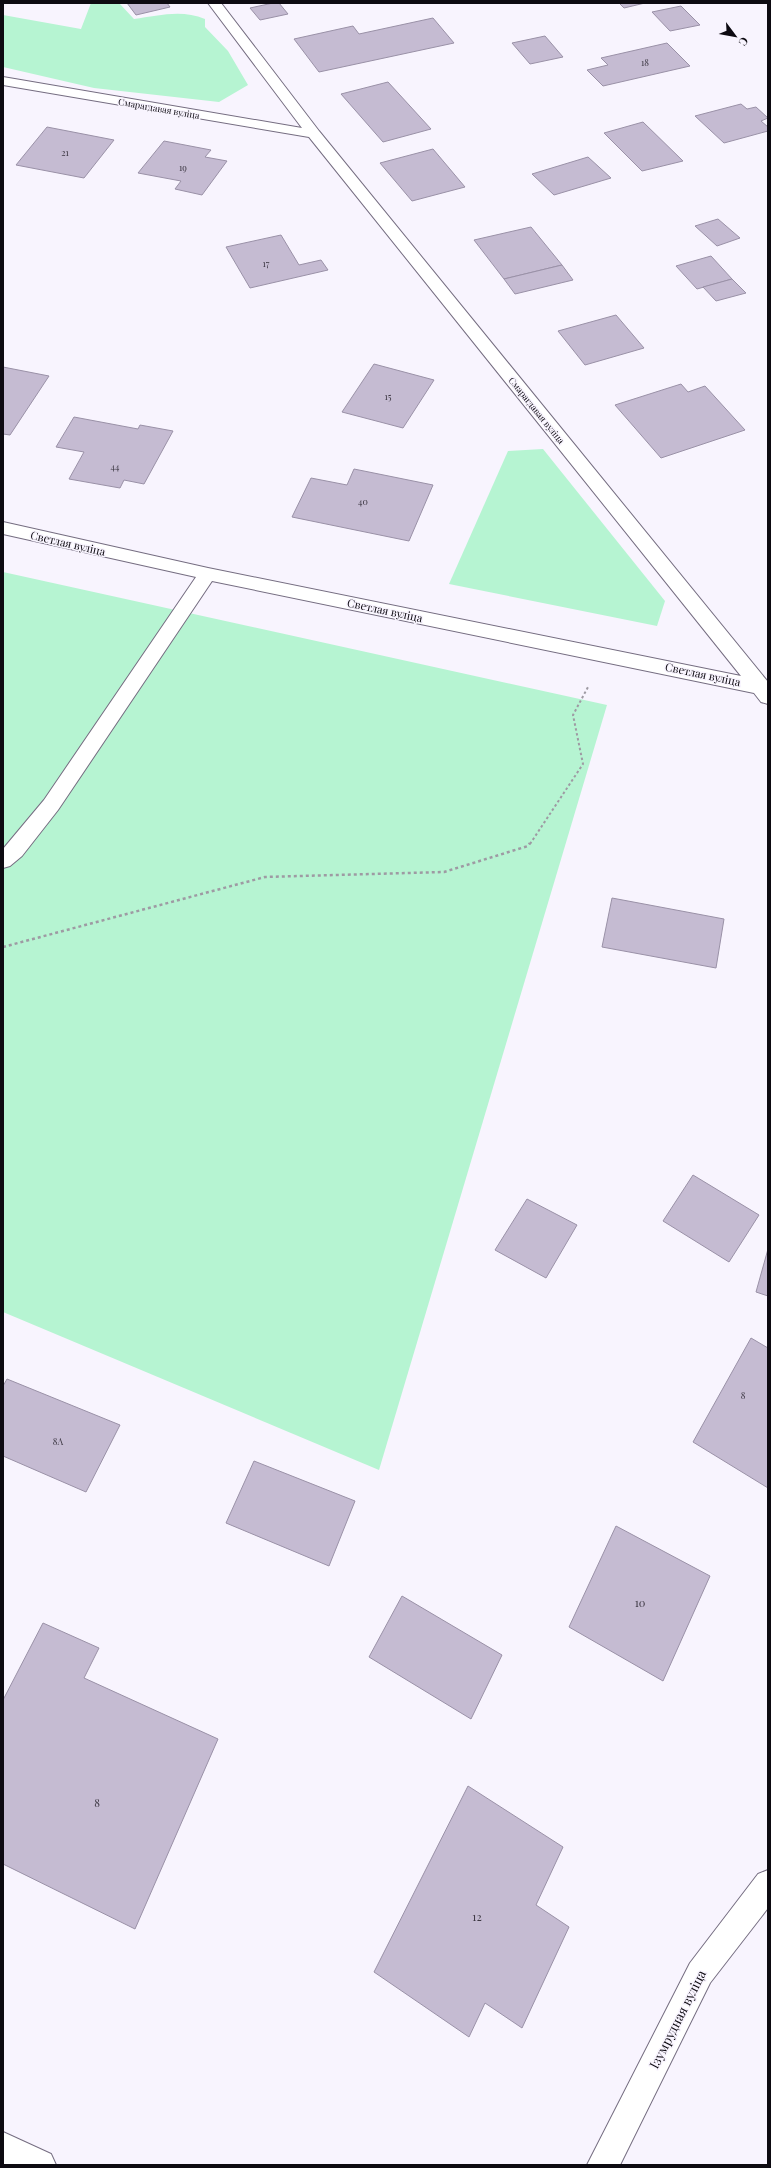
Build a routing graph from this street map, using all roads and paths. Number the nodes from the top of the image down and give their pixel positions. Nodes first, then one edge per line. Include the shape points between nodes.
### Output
1 (214, 3) edge
2 (3, 81) edge
3 (314, 134) junction
4 (3, 528) edge
5 (208, 574) junction
6 (605, 655) junction
7 (765, 691) edge
8 (3, 860) edge
9 (3, 947) edge
10 (768, 1884) edge
11 (3, 2148) edge
12 (40, 2165) edge
13 (603, 2165) edge

1 - 3 street, Смарагдавая вуліца
2 - 3 street, Смарагдавая вуліца
3 - 7 street, Смарагдавая вуліца
4 - 5 street, Светлая вуліца
5 - 6 street, Светлая вуліца
5 - 8 street via 50,805 15,850
6 - 7 street, Светлая вуліца
6 - 9 path via 573,715 583,764 528,846 444,872 265,877
10 - 13 street, Ізумрудная вуліца via 700,1972
11 - 12 street

